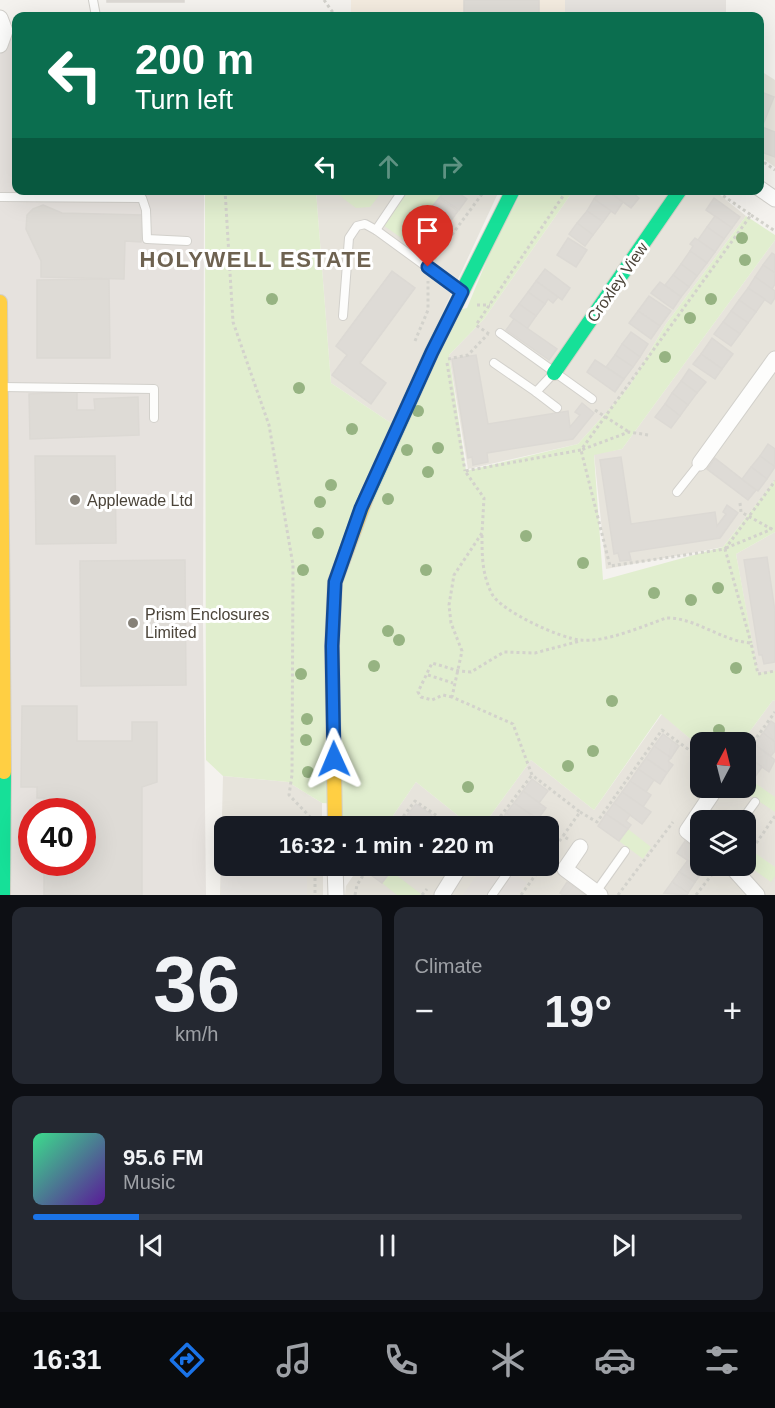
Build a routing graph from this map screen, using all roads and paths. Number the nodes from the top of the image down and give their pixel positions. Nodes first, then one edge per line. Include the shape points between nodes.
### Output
1 (225, 195) edge
2 (400, 195) edge
3 (481, 195) edge
4 (510, 195) edge
5 (564, 195) edge
6 (677, 195) edge
7 (722, 195) edge
8 (0, 197) edge
9 (751, 215) junction
10 (376, 230) junction
11 (775, 231) edge
12 (187, 242) dead end
13 (428, 267) junction
14 (462, 292) junction
15 (0, 302) edge
16 (343, 316) dead end
17 (442, 332) junction
18 (500, 333) joint
19 (488, 334) junction
20 (0, 338) edge
21 (415, 341) dead end
22 (447, 359) junction
23 (775, 360) edge
24 (494, 363) dead end
25 (554, 373) junction
26 (1, 387) edge
27 (536, 392) junction
28 (592, 399) joint
29 (556, 408) dead end
30 (605, 416) junction
31 (153, 418) dead end
32 (629, 432) junction
33 (648, 435) dead end
34 (580, 450) junction
35 (700, 463) joint
36 (465, 471) junction
37 (775, 481) edge
38 (676, 492) dead end
39 (740, 503) dead end
40 (749, 517) junction
41 (771, 527) junction
42 (775, 531) edge
43 (482, 533) junction
44 (725, 549) junction
45 (582, 641) junction
46 (751, 643) junction
47 (2, 658) edge
48 (459, 671) junction
49 (775, 671) edge
50 (428, 675) junction
51 (453, 683) dead end
52 (452, 697) junction
53 (775, 712) edge
54 (756, 738) edge
55 (690, 751) edge
56 (532, 775) junction
57 (2, 779) edge
58 (755, 802) dead end
59 (749, 810) edge
60 (580, 812) junction
61 (680, 813) dead end
62 (309, 816) edge
63 (335, 816) edge
64 (404, 816) edge
65 (437, 816) edge
66 (501, 816) edge
67 (775, 816) edge
68 (563, 836) junction
69 (559, 841) edge
70 (756, 844) edge
71 (580, 847) joint
72 (625, 851) dead end
73 (1, 870) edge
74 (315, 876) edge
75 (335, 876) edge
76 (363, 876) edge
77 (454, 876) edge
78 (505, 876) edge
79 (534, 876) edge
80 (710, 876) edge
81 (740, 876) edge
82 (598, 893) edge
83 (3, 895) edge
84 (315, 895) edge
85 (336, 895) edge
86 (355, 895) edge
87 (442, 895) edge
88 (492, 895) edge
89 (520, 895) edge
90 (618, 895) edge
91 (696, 895) edge
92 (757, 895) edge

1 - 62 path via 233,322 269,424 293,565 292,776 288,795
2 - 10 lane
3 - 13 path
4 - 14 street
5 - 19 path via 476,325
6 - 25 street, Croxley View
7 - 9 path
8 - 12 lane via 142,198 147,239
9 - 11 path
9 - 30 path
10 - 13 lane
10 - 16 lane via 365,224 357,226 349,238
13 - 14 lane
13 - 21 path via 428,310
14 - 17 street
15 - 20 street
17 - 22 path
17 - 63 street via 361,508 335,582
18 - 19 path
18 - 25 lane
19 - 22 path via 468,355
20 - 26 street
22 - 36 path
23 - 35 street
24 - 27 lane
25 - 27 lane
25 - 28 lane
26 - 31 lane via 154,388
26 - 47 street
27 - 29 lane
28 - 30 path via 596,411
30 - 32 path
30 - 34 path
32 - 33 path
32 - 34 path
34 - 36 path
34 - 44 path via 610,566
35 - 38 lane
36 - 43 path via 484,498
37 - 40 path
39 - 40 path via 741,512
40 - 41 path
40 - 44 path
41 - 42 path
41 - 44 path
43 - 45 path via 483,566 493,596 547,631
43 - 48 path via 454,575 451,623 462,651
44 - 46 path
45 - 46 path via 675,618 720,636
45 - 48 path via 535,653 504,652 471,672
46 - 49 path via 759,674
47 - 57 street
48 - 50 path via 432,663
48 - 52 path
50 - 51 path
50 - 52 path via 418,688 421,697
52 - 56 path via 513,723
53 - 54 path
55 - 60 path via 662,730 597,822
56 - 60 path
56 - 66 path
57 - 73 street
58 - 59 lane
60 - 68 path
61 - 90 path
64 - 65 path via 415,801
67 - 70 path
68 - 69 path
68 - 71 path
71 - 82 street via 565,868
72 - 82 lane
73 - 83 street
74 - 84 path
75 - 85 street
76 - 86 path
77 - 87 street
78 - 88 lane
79 - 89 path
80 - 91 path
81 - 92 street

